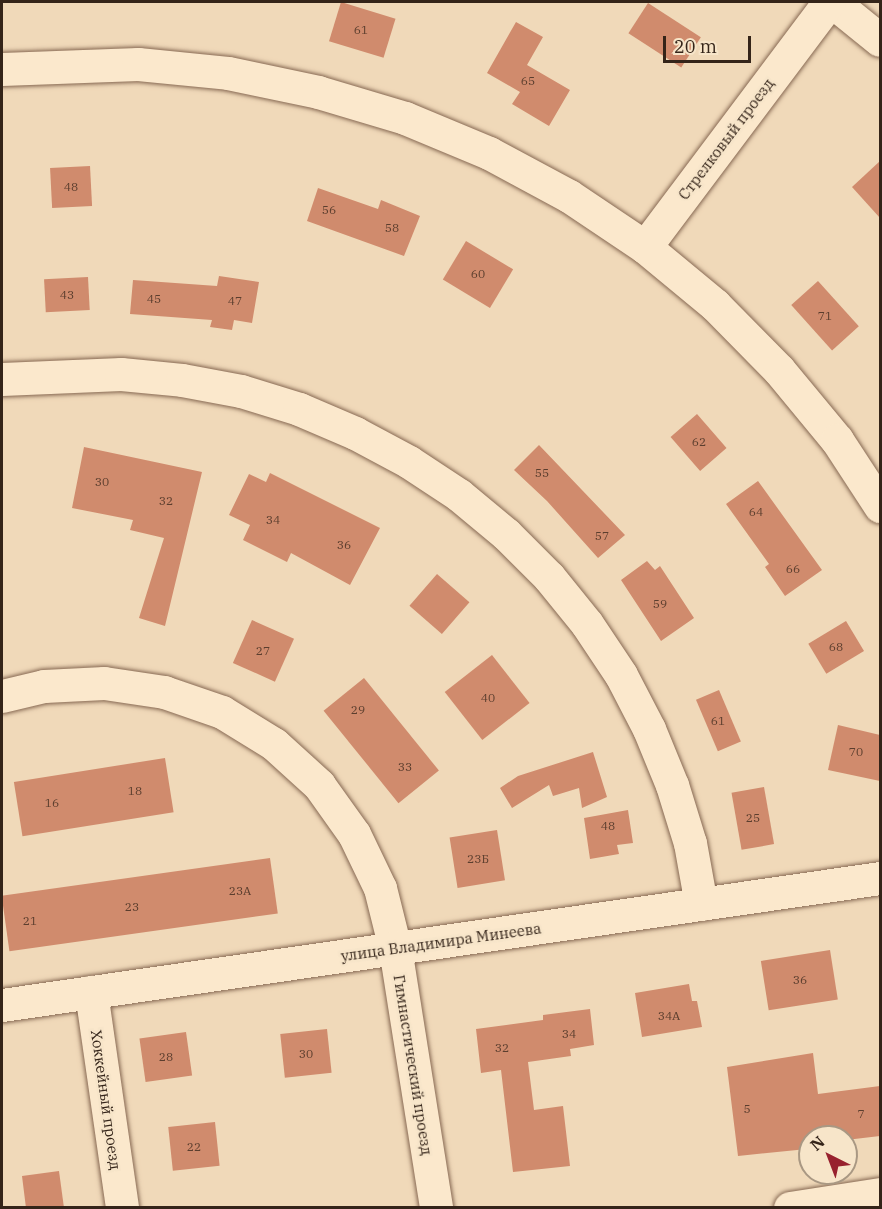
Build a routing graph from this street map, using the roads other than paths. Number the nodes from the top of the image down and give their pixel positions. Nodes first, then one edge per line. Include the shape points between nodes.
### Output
1 (829, 2) edge
2 (833, 2) edge
3 (880, 40) edge
4 (2, 69) edge
5 (645, 247) junction
6 (2, 379) edge
7 (880, 506) edge
8 (2, 696) edge
9 (880, 878) edge
10 (701, 904) junction
11 (395, 948) junction
12 (91, 992) junction
13 (2, 1005) edge
14 (880, 1194) edge
15 (122, 1208) edge
16 (436, 1208) edge
17 (790, 1208) edge

1 - 5 street, Стрелковый проезд
2 - 3 street
4 - 5 street via 138,64 228,73 318,92 405,118 489,153 569,196
5 - 7 street via 715,305 779,370 837,440
6 - 10 street via 121,374 241,392 299,409 355,433 459,495 549,577 621,675 672,785 690,843
8 - 11 street, Гимнастический проезд via 44,686 104,683 165,692 222,712 273,744 319,784 354,834 380,888
9 - 10 street, улица Владимира Минеева
10 - 11 street, улица Владимира Минеева
11 - 12 street, улица Владимира Минеева
11 - 16 street, Гимнастический проезд
12 - 13 street, улица Владимира Минеева
12 - 15 street, Хоккейный проезд
14 - 17 street

